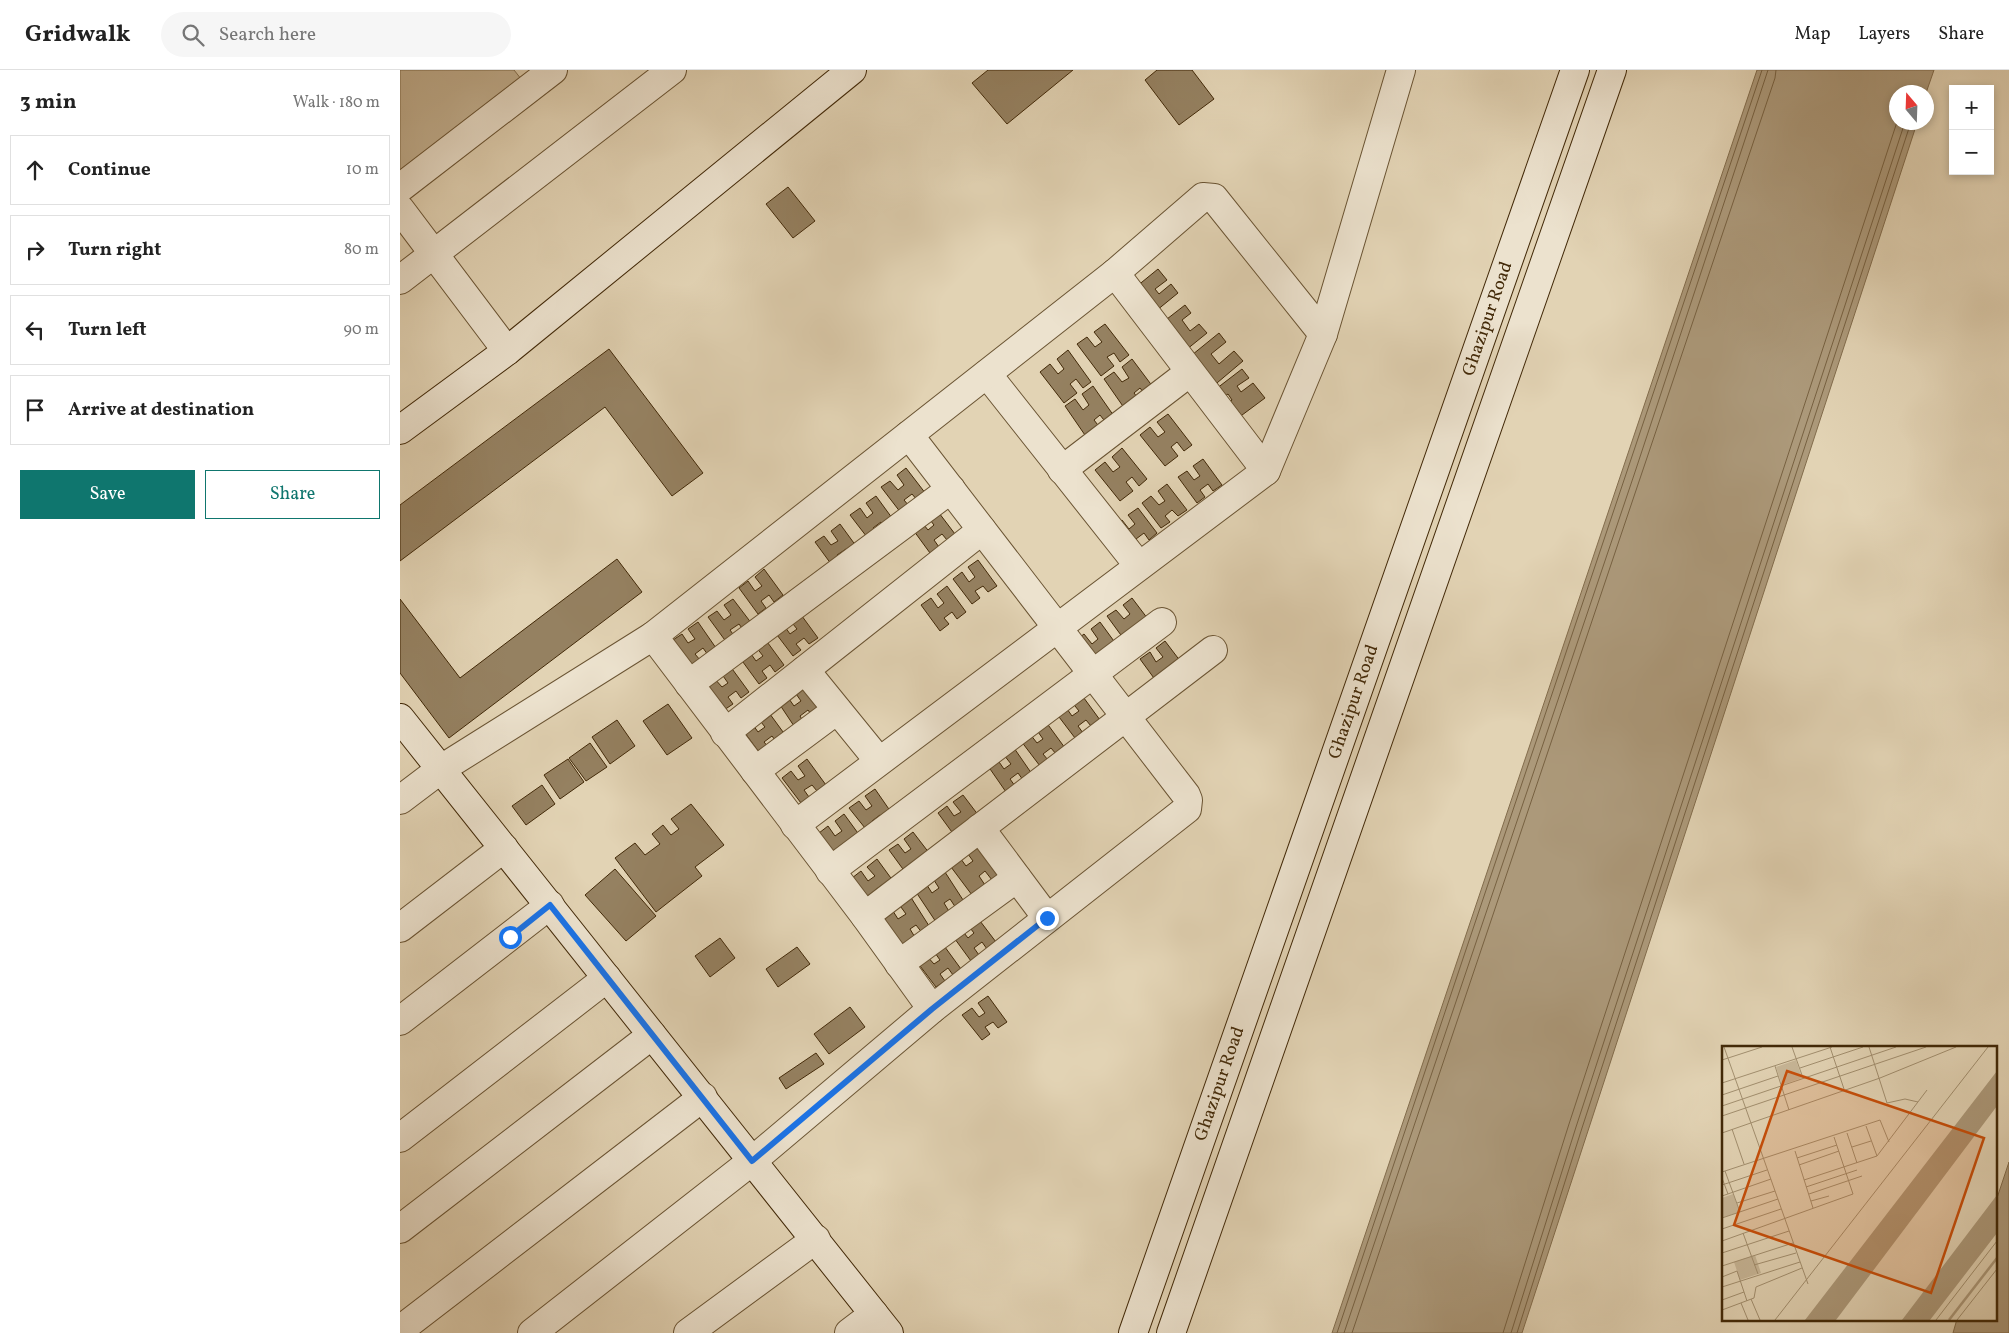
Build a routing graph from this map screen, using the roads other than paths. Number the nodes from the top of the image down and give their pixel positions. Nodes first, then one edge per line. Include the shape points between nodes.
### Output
1 (672, 70) edge
2 (852, 70) edge
3 (1402, 70) edge
4 (1575, 70) edge
5 (1612, 70) edge
6 (536, 75) edge
7 (400, 188) edge
8 (400, 209) edge
9 (434, 254) junction
10 (1115, 273) junction
11 (400, 280) edge
12 (1323, 334) junction
13 (507, 351) junction
14 (1190, 372) junction
15 (987, 374) junction
16 (400, 430) edge
17 (909, 435) junction
18 (1062, 470) junction
19 (1266, 471) junction
20 (951, 489) junction
21 (982, 530) junction
22 (1139, 566) junction
23 (1162, 622) dead end
24 (1058, 628) junction
25 (653, 636) junction
26 (1213, 650) dead end
27 (805, 670) junction
28 (1093, 673) junction
29 (689, 684) junction
30 (837, 710) junction
31 (1127, 716) junction
32 (400, 718) edge
33 (725, 733) junction
34 (879, 761) junction
35 (441, 769) junction
36 (755, 772) junction
37 (400, 800) edge
38 (795, 825) junction
39 (980, 828) junction
40 (504, 848) junction
41 (830, 870) junction
42 (1017, 878) junction
43 (550, 905) junction
44 (865, 916) junction
45 (1047, 918) junction
46 (400, 928) edge
47 (899, 964) junction
48 (607, 978) junction
49 (932, 1009) junction
50 (400, 1022) edge
51 (652, 1035) junction
52 (703, 1097) junction
53 (400, 1138) edge
54 (752, 1161) junction
55 (403, 1220) edge
56 (816, 1239) junction
57 (882, 1324) edge
58 (400, 1330) edge
59 (532, 1333) edge
60 (688, 1333) edge
61 (849, 1333) edge
62 (1133, 1333) edge
63 (1171, 1333) edge

1 - 9 street
2 - 13 street
3 - 12 street
4 - 62 street, Ghazipur Road
5 - 63 street, Ghazipur Road
6 - 7 street
8 - 9 street
9 - 11 street
9 - 13 street
10 - 12 street via 1203,197 1211,196
10 - 14 street
10 - 15 street
12 - 19 street
13 - 16 street
14 - 18 street
14 - 19 street
15 - 17 street
15 - 18 street
17 - 20 street
17 - 25 street
18 - 22 street
19 - 22 street
20 - 21 street
20 - 29 street
21 - 24 street
21 - 27 street
22 - 24 street
23 - 28 street
24 - 28 street
24 - 34 street
25 - 29 street
25 - 35 street
26 - 31 street
27 - 30 street
27 - 33 street
28 - 31 street
28 - 41 street
29 - 33 street
30 - 34 street
30 - 36 street
31 - 39 street
31 - 45 street via 1186,795 1187,809
32 - 35 street
33 - 36 street
34 - 38 street
35 - 37 street
35 - 40 street
36 - 38 street
38 - 41 street
39 - 42 street
39 - 44 street
40 - 43 street
40 - 46 street
41 - 44 street
42 - 45 street
42 - 47 street
43 - 48 street
43 - 50 street
44 - 47 street
45 - 49 street
47 - 49 street
48 - 51 street
48 - 53 street
49 - 54 street
51 - 52 street
51 - 55 street
52 - 54 street
52 - 58 street
54 - 56 street
54 - 59 street
56 - 57 street
56 - 60 street
57 - 61 street

